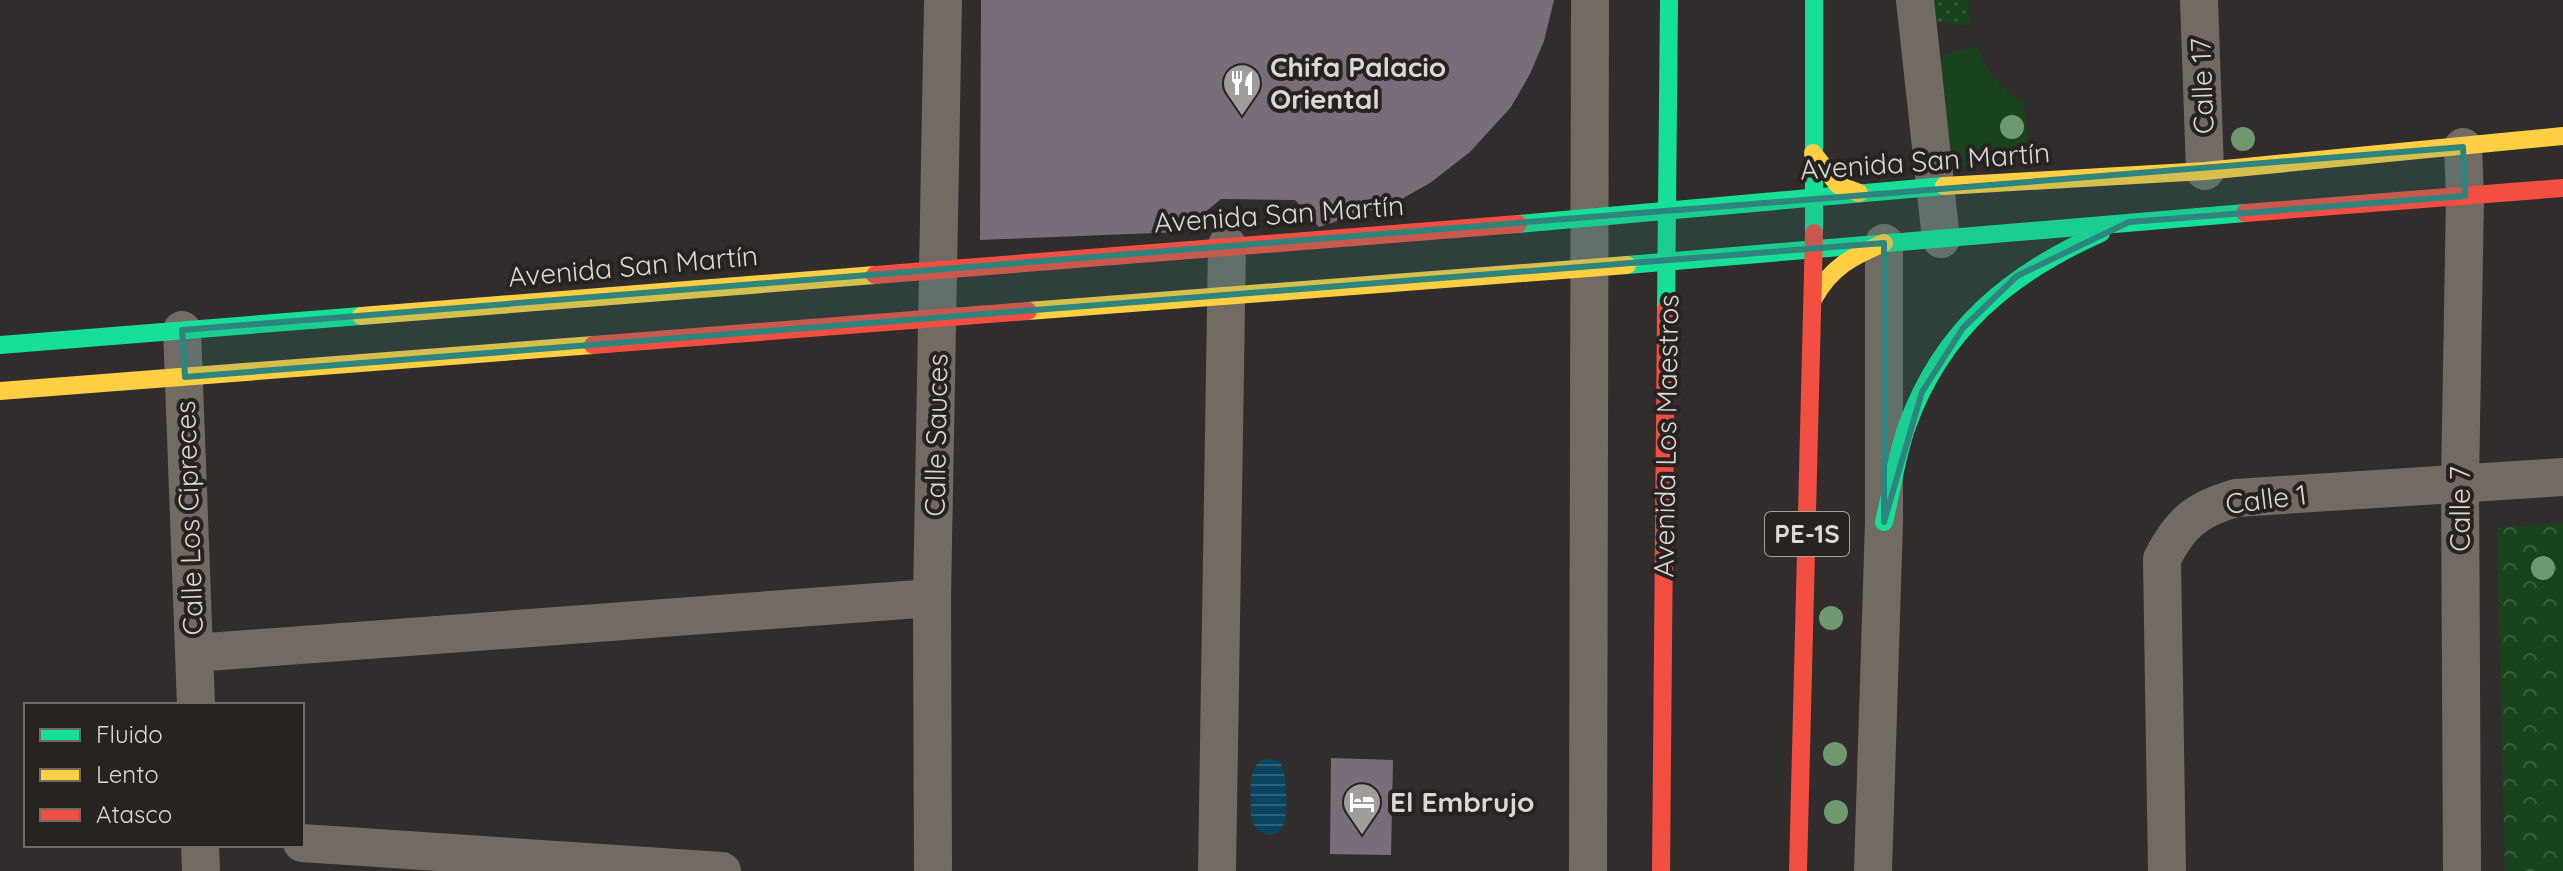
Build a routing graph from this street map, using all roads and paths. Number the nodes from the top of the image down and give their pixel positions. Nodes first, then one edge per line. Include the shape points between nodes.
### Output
1 (943, 0) edge
2 (1590, 0) edge
3 (1669, 0) edge
4 (1814, 0) edge
5 (1915, 0) edge
6 (2199, 0) edge
7 (2563, 136) edge
8 (2463, 147) junction
9 (1813, 153) junction
10 (2205, 171) junction
11 (1934, 187) junction
12 (2563, 188) edge
13 (1859, 193) junction
14 (2465, 196) junction
15 (1813, 197) junction
16 (1668, 209) junction
17 (1588, 218) junction
18 (2129, 222) junction
19 (1941, 239) junction
20 (1884, 243) junction
21 (1227, 245) junction
22 (1814, 248) junction
23 (1667, 260) junction
24 (1588, 268) junction
25 (939, 269) junction
26 (1226, 295) junction
27 (1814, 298) junction
28 (938, 317) junction
29 (182, 330) junction
30 (0, 345) edge
31 (185, 377) junction
32 (0, 391) edge
33 (2563, 477) edge
34 (2460, 482) junction
35 (1884, 522) junction
36 (932, 598) junction
37 (194, 653) junction
38 (196, 703) edge
39 (304, 843) edge
40 (200, 847) edge
41 (201, 871) edge
42 (722, 871) edge
43 (933, 871) edge
44 (1217, 871) edge
45 (1588, 871) edge
46 (1661, 871) edge
47 (1798, 871) edge
48 (1873, 871) edge
49 (2167, 871) edge
50 (2462, 871) edge

1 - 25 street, Calle Sauces
2 - 17 street
3 - 16 main road, Avenida Los Maestros
4 - 9 main road, PE-1S
5 - 11 street
6 - 10 street, Calle 17
7 - 8 main road, Avenida San Martín
8 - 10 main road, Avenida San Martín
8 - 14 street, Calle 7
9 - 13 main road via 1838,185
9 - 15 main road, PE-1S
10 - 11 main road, Avenida San Martín
11 - 13 main road, Avenida San Martín
11 - 19 street
12 - 14 main road
13 - 15 main road, Avenida San Martín
14 - 18 main road
14 - 34 street, Calle 7
15 - 16 main road, Avenida San Martín
15 - 22 main road, PE-1S
16 - 17 main road, Avenida San Martín
16 - 23 main road, Avenida Los Maestros
17 - 21 main road, Avenida San Martín
17 - 24 street
18 - 19 main road
18 - 35 main road via 2017,276 1963,328 1942,355 1907,427
19 - 20 main road
20 - 22 main road
20 - 27 main road via 1840,262
20 - 35 street
21 - 25 main road, Avenida San Martín
21 - 26 street
22 - 23 main road
22 - 27 main road, PE-1S
23 - 24 main road
23 - 46 main road, Avenida Los Maestros
24 - 26 main road
24 - 45 street
25 - 28 street, Calle Sauces
25 - 29 main road, Avenida San Martín
26 - 28 main road
26 - 44 street
27 - 47 main road, PE-1S
28 - 31 main road
28 - 36 street, Calle Sauces
29 - 30 main road, Avenida San Martín
29 - 31 street, Calle Los Cipreces
31 - 32 main road
31 - 37 street, Calle Los Cipreces
33 - 34 street, Calle 1
34 - 49 street, Calle 1 via 2236,498 2197,513 2172,539 2162,559
34 - 50 street, Calle 7
35 - 48 street
36 - 37 street
36 - 43 street, Calle Sauces
37 - 38 street, Calle Los Cipreces
39 - 42 street
40 - 41 street

